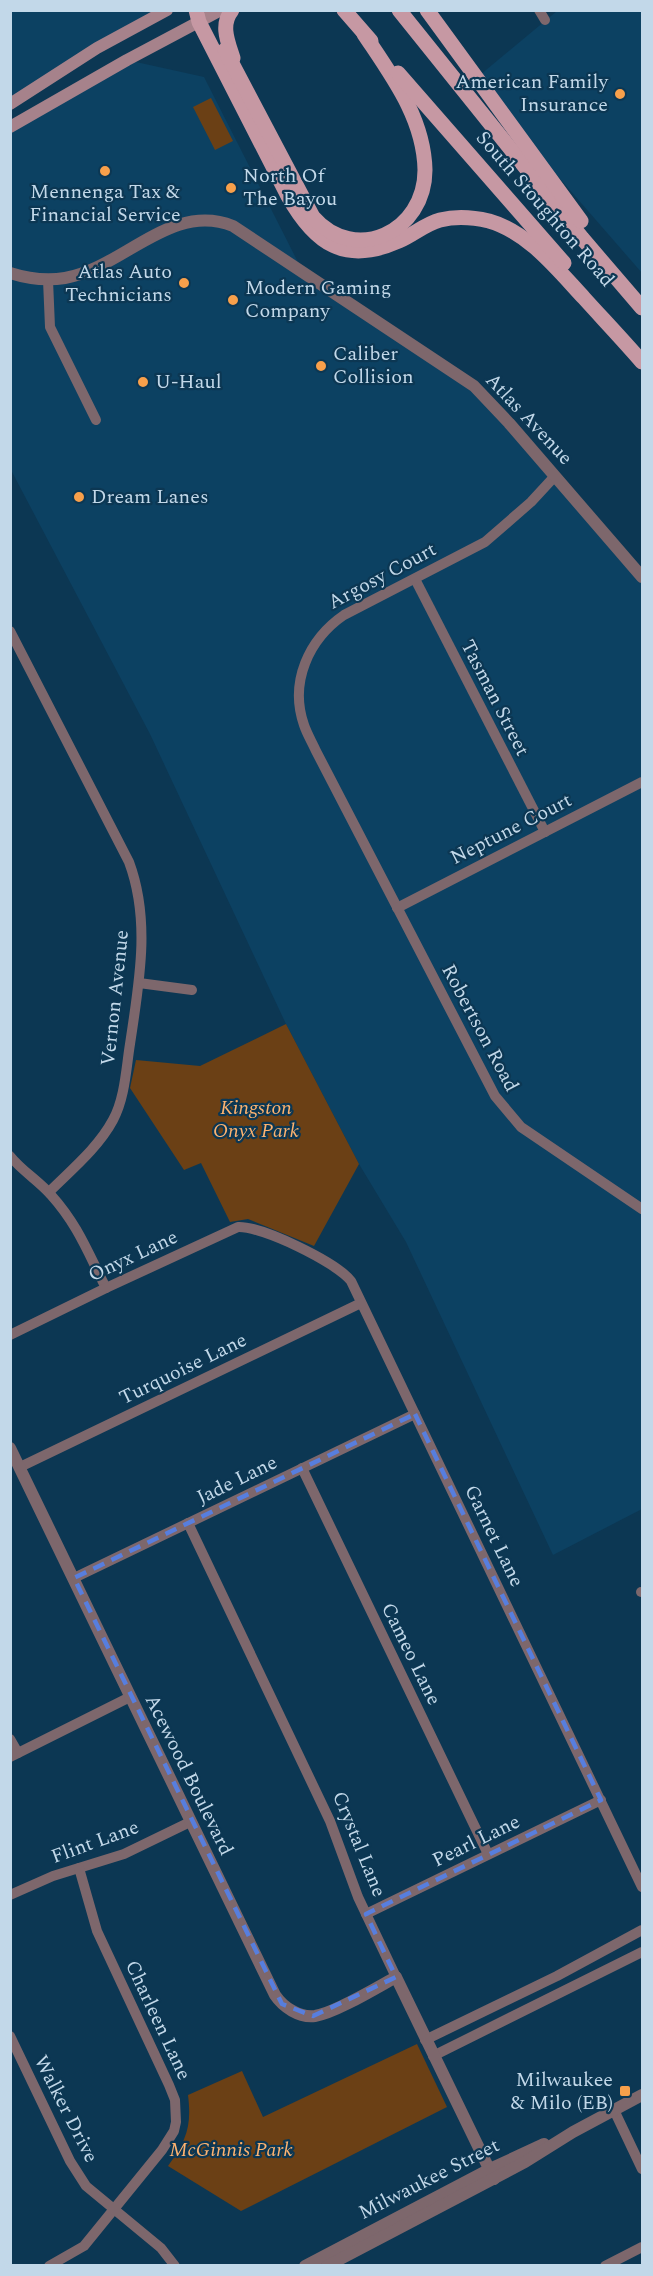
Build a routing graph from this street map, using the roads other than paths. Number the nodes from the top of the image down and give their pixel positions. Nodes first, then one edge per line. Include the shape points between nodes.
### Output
1 (167, 10) edge
2 (232, 10) edge
3 (344, 10) edge
4 (399, 10) edge
5 (427, 10) edge
6 (205, 14) edge
7 (364, 34) junction
8 (238, 76) junction
9 (10, 104) edge
10 (10, 127) edge
11 (10, 273) edge
12 (48, 280) junction
13 (642, 307) edge
14 (642, 354) edge
15 (642, 362) edge
16 (96, 420) dead end
17 (555, 476) junction
18 (642, 577) edge
19 (415, 579) junction
20 (10, 631) edge
21 (642, 782) edge
22 (545, 832) junction
23 (397, 908) junction
24 (139, 983) junction
25 (192, 990) dead end
26 (10, 1156) edge
27 (49, 1192) junction
28 (642, 1209) edge
29 (274, 1237) joint
30 (106, 1288) junction
31 (361, 1303) junction
32 (10, 1335) edge
33 (415, 1414) junction
34 (10, 1448) edge
35 (20, 1467) junction
36 (302, 1468) junction
37 (188, 1523) junction
38 (74, 1578) junction
39 (130, 1697) junction
40 (10, 1739) edge
41 (14, 1755) edge
42 (601, 1800) junction
43 (190, 1822) junction
44 (488, 1854) junction
45 (79, 1868) junction
46 (642, 1887) edge
47 (10, 1895) edge
48 (366, 1914) junction
49 (642, 1930) edge
50 (642, 1952) edge
51 (557, 1976) junction
52 (396, 1977) junction
53 (565, 1991) junction
54 (10, 2036) edge
55 (425, 2040) junction
56 (433, 2056) junction
57 (642, 2095) edge
58 (614, 2110) junction
59 (642, 2169) edge
60 (492, 2174) junction
61 (116, 2210) junction
62 (642, 2247) edge
63 (333, 2261) edge
64 (49, 2265) edge
65 (175, 2265) edge
66 (305, 2265) edge
67 (605, 2265) edge

1 - 9 main road via 97,48
2 - 8 main road via 225,22 226,35
3 - 7 main road, South Stoughton Road
4 - 13 main road, South Stoughton Road
5 - 13 main road
6 - 8 main road
6 - 10 main road
6 - 15 main road via 297,213 313,232 349,251 368,252 437,221 456,217 491,222 516,234 549,260
7 - 8 main road via 410,110 420,137 425,171 414,211 379,237 345,239 320,225
7 - 14 main road, South Stoughton Road
11 - 12 street, Atlas Avenue
12 - 16 street via 50,327
12 - 17 street, Atlas Avenue via 83,273 178,225 205,220 225,223 474,386
17 - 18 street, Atlas Avenue
17 - 19 street, Argosy Court via 485,542
19 - 22 street, Tasman Street
19 - 23 street, Argosy Court via 330,625 306,660 299,696 308,733
20 - 24 street, Vernon Avenue via 133,871 143,932
21 - 22 street, Neptune Court
22 - 23 street, Neptune Court
23 - 28 street, Robertson Road via 504,1109 521,1127
24 - 25 street
24 - 27 street, Vernon Avenue via 116,1114 98,1143
26 - 27 street
27 - 30 street via 80,1233
29 - 30 street, Onyx Lane via 255,1228 238,1227
29 - 31 street, Garnet Lane via 340,1269 351,1281
30 - 32 street, Onyx Lane
31 - 33 street, Garnet Lane
31 - 35 street, Turquoise Lane
33 - 36 street, Jade Lane
33 - 42 street, Garnet Lane
34 - 35 street, Acewood Boulevard
35 - 38 street, Acewood Boulevard
36 - 37 street, Jade Lane
36 - 44 street, Cameo Lane
37 - 38 street, Jade Lane
37 - 48 street, Crystal Lane via 330,1821
38 - 39 street, Acewood Boulevard
39 - 41 street
39 - 43 street, Acewood Boulevard
40 - 41 street
42 - 44 street, Pearl Lane
42 - 46 street, Garnet Lane
43 - 45 street, Flint Lane via 124,1854
43 - 52 street, Acewood Boulevard via 274,1995 282,2004 313,2016
44 - 48 street, Pearl Lane
45 - 47 street, Flint Lane
45 - 61 street, Charleen Lane via 97,1931 175,2100 174,2130
48 - 52 street, Crystal Lane
49 - 51 street
50 - 53 street
51 - 53 street
51 - 55 street
52 - 55 street, Crystal Lane
53 - 56 street
54 - 61 street, Walker Drive via 70,2161 86,2186
55 - 56 street, Crystal Lane
56 - 60 street, Crystal Lane
57 - 58 street, Milwaukee Street
58 - 59 street
58 - 60 street, Milwaukee Street via 525,2162
60 - 63 street, Milwaukee Street
61 - 64 street, Charleen Lane via 84,2246
61 - 65 street, Walker Drive
62 - 67 street
63 - 66 street, Milwaukee Street

